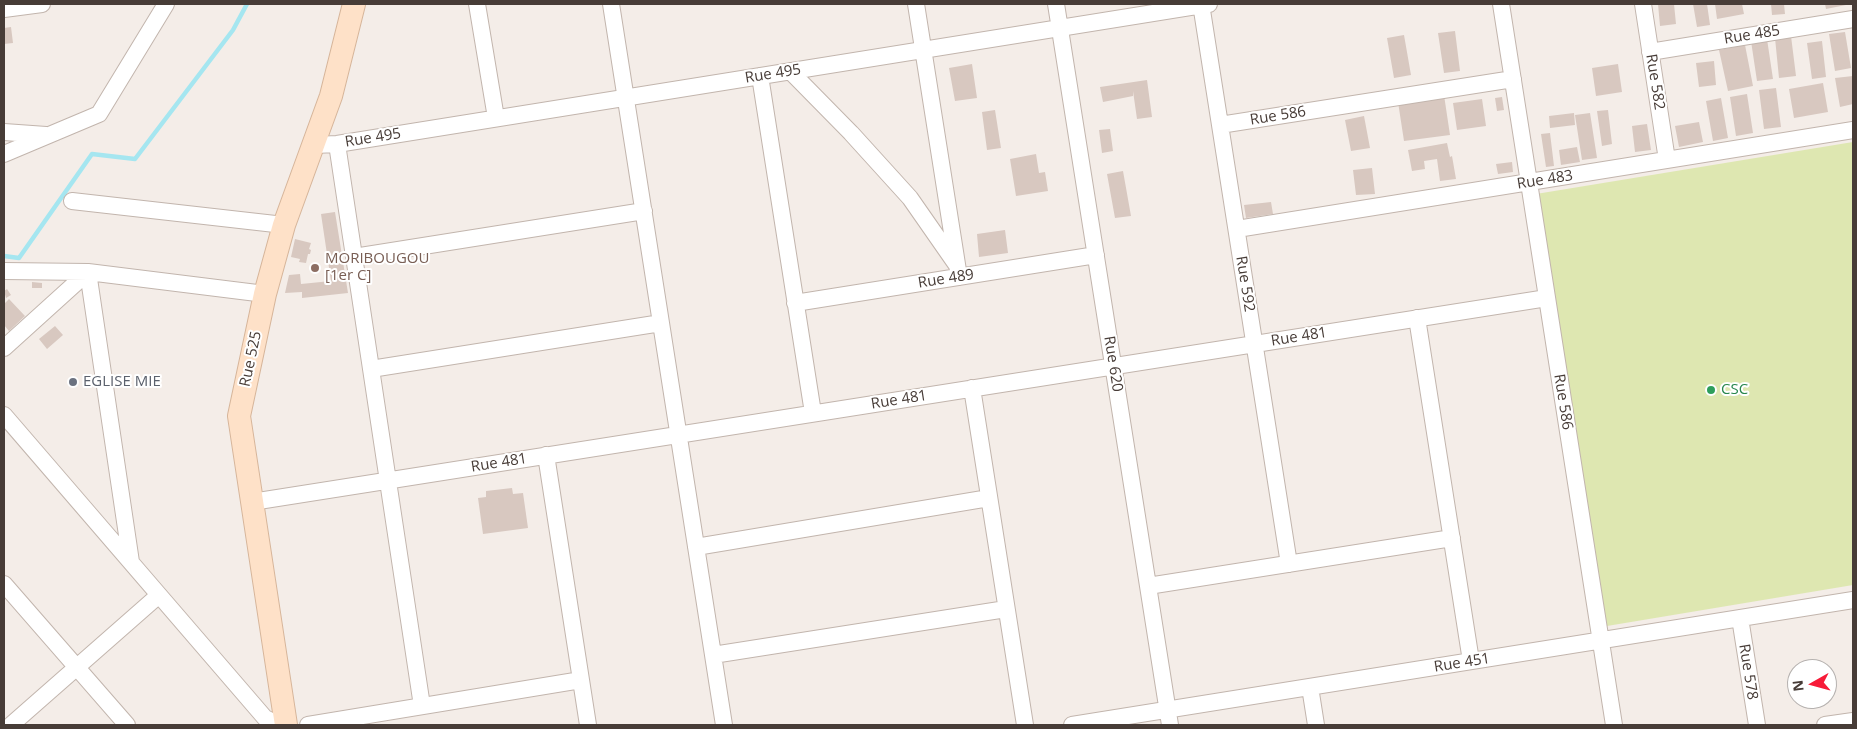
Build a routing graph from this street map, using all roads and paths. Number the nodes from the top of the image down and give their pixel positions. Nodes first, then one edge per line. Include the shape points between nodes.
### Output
1 (42, 4) edge
2 (166, 4) edge
3 (354, 4) edge
4 (477, 4) edge
5 (611, 4) edge
6 (916, 4) edge
7 (1056, 4) edge
8 (1204, 4) edge
9 (1501, 4) edge
10 (1643, 4) edge
11 (4, 9) edge
12 (1853, 19) edge
13 (1060, 28) junction
14 (923, 50) junction
15 (1650, 52) junction
16 (790, 71) junction
17 (760, 76) junction
18 (1513, 78) junction
19 (626, 97) junction
20 (496, 118) junction
21 (1220, 125) junction
22 (1853, 130) edge
23 (4, 132) edge
24 (49, 135) junction
25 (337, 144) junction
26 (314, 145) junction
27 (4, 154) edge
28 (1667, 160) junction
29 (1529, 182) junction
30 (72, 201) dead end
31 (644, 211) junction
32 (284, 225) junction
33 (1237, 229) junction
34 (1096, 255) junction
35 (354, 257) junction
36 (4, 270) edge
37 (88, 272) junction
38 (958, 272) junction
39 (264, 294) junction
40 (1547, 298) junction
41 (795, 303) junction
42 (1417, 318) junction
43 (661, 323) junction
44 (1255, 344) junction
45 (4, 348) edge
46 (1113, 366) junction
47 (371, 369) junction
48 (972, 388) junction
49 (813, 413) junction
50 (4, 414) edge
51 (679, 434) junction
52 (546, 455) junction
53 (388, 480) junction
54 (989, 498) junction
55 (252, 502) junction
56 (1452, 538) junction
57 (696, 548) junction
58 (131, 562) junction
59 (1289, 564) junction
60 (4, 584) edge
61 (1148, 586) junction
62 (159, 595) junction
63 (1853, 600) edge
64 (1006, 609) junction
65 (1740, 618) junction
66 (1601, 640) junction
67 (713, 655) junction
68 (1471, 661) junction
69 (77, 667) junction
70 (581, 680) junction
71 (1310, 687) junction
72 (422, 706) junction
73 (1168, 718) edge
74 (1853, 721) edge
75 (11, 725) edge
76 (127, 725) edge
77 (279, 725) edge
78 (286, 725) edge
79 (308, 725) edge
80 (588, 725) edge
81 (724, 725) edge
82 (1025, 725) edge
83 (1072, 725) edge
84 (1316, 725) edge
85 (1614, 725) edge
86 (1757, 725) edge
87 (1825, 725) edge

1 - 11 street
2 - 24 street via 99,114
3 - 26 main road, Rue 525 via 332,96
4 - 20 street
5 - 19 street
6 - 14 street
7 - 13 street, Rue 620
8 - 13 street, Rue 495
8 - 21 street, Rue 592
9 - 18 street, Rue 586
10 - 15 street, Rue 582
12 - 15 street, Rue 485
13 - 14 street, Rue 495
13 - 34 street, Rue 620
14 - 16 street, Rue 495
14 - 38 street
15 - 28 street, Rue 582
16 - 17 street, Rue 495
16 - 38 street via 910,198
17 - 19 street, Rue 495
17 - 41 street
18 - 21 street, Rue 586
18 - 29 street, Rue 586
19 - 20 street, Rue 495
19 - 31 street
20 - 25 street, Rue 495
21 - 33 street, Rue 592
22 - 28 street, Rue 483
23 - 24 street
24 - 27 street
25 - 26 street, Rue 495
25 - 35 street
26 - 32 main road, Rue 525
28 - 29 street, Rue 483
29 - 33 street, Rue 483
29 - 40 street, Rue 586
30 - 32 street
31 - 35 street
31 - 43 street
32 - 39 main road, Rue 525
33 - 44 street, Rue 592
34 - 38 street, Rue 489
34 - 46 street, Rue 620
35 - 47 street
36 - 37 street
37 - 39 street
37 - 45 street
37 - 58 street
38 - 41 street, Rue 489
39 - 55 main road, Rue 525 via 239,416
40 - 42 street, Rue 481
40 - 66 street, Rue 586
41 - 49 street
42 - 44 street, Rue 481
42 - 56 street
43 - 47 street
43 - 51 street
44 - 46 street, Rue 481
44 - 59 street, Rue 592
46 - 48 street, Rue 481
46 - 61 street, Rue 620
47 - 53 street
48 - 49 street, Rue 481
48 - 54 street
49 - 51 street, Rue 481
50 - 58 street
51 - 52 street, Rue 481
51 - 57 street
52 - 53 street, Rue 481
52 - 70 street
53 - 55 street, Rue 481
53 - 72 street
54 - 57 street
54 - 64 street
55 - 78 main road, Rue 525
56 - 59 street
56 - 68 street
57 - 67 street
58 - 62 street
59 - 61 street
60 - 69 street
61 - 73 street, Rue 620
62 - 69 street
62 - 77 street via 265,718
63 - 65 street, Rue 451
64 - 67 street
64 - 82 street
65 - 66 street, Rue 451
65 - 86 street, Rue 578
66 - 68 street, Rue 451
66 - 85 street, Rue 586
67 - 81 street
68 - 71 street, Rue 451
69 - 75 street
69 - 76 street
70 - 72 street
70 - 80 street
71 - 73 street, Rue 451
71 - 84 street
72 - 79 street
73 - 83 street, Rue 451
74 - 87 street

